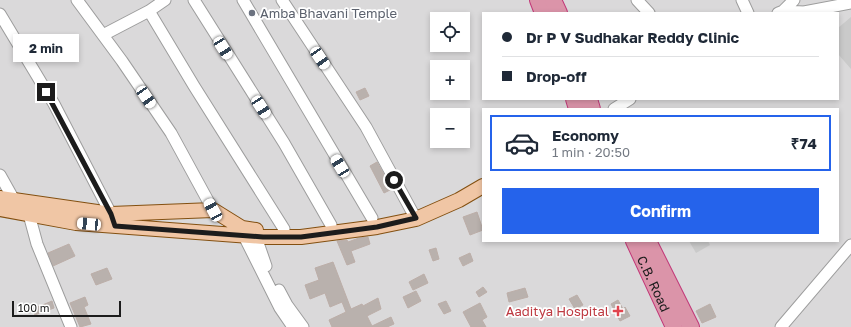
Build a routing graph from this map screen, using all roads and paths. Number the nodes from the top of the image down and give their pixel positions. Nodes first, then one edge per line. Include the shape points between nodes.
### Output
1 (77, 0) edge
2 (165, 0) edge
3 (194, 0) edge
4 (243, 0) edge
5 (282, 0) edge
6 (538, 0) edge
7 (553, 0) edge
8 (637, 0) edge
9 (742, 0) edge
10 (794, 0) edge
11 (851, 3) edge
12 (149, 11) junction
13 (543, 12) edge
14 (559, 12) edge
15 (648, 12) edge
16 (748, 12) edge
17 (781, 12) edge
18 (0, 14) edge
19 (103, 35) junction
20 (628, 100) edge
21 (616, 108) edge
22 (0, 175) edge
23 (482, 187) edge
24 (0, 198) edge
25 (23, 205) junction
26 (0, 209) edge
27 (213, 210) junction
28 (372, 218) junction
29 (416, 218) junction
30 (113, 220) junction
31 (331, 225) junction
32 (284, 229) junction
33 (249, 233) junction
34 (634, 242) edge
35 (648, 242) edge
36 (851, 245) edge
37 (70, 327) edge
38 (293, 327) edge
39 (303, 327) edge
40 (674, 327) edge
41 (691, 327) edge
42 (781, 327) edge

1 - 19 street
2 - 12 street
3 - 31 street via 284,143
4 - 28 street
5 - 29 street via 366,127
6 - 13 highway
7 - 14 highway
8 - 15 street
9 - 16 street
10 - 17 street
11 - 17 street via 804,12
12 - 19 street
12 - 32 street
18 - 30 street via 54,104
19 - 27 street via 171,133
20 - 21 street
22 - 25 street
23 - 29 main road via 459,200
24 - 25 main road
25 - 26 main road
25 - 30 main road via 76,223
25 - 37 street
27 - 30 main road
27 - 33 main road
28 - 29 main road
28 - 31 main road
29 - 33 main road via 377,227 301,237
30 - 33 main road
31 - 32 main road
32 - 33 main road
33 - 38 street via 280,308
33 - 39 street via 287,305
34 - 40 highway, C.B. Road
35 - 41 highway
36 - 42 street

